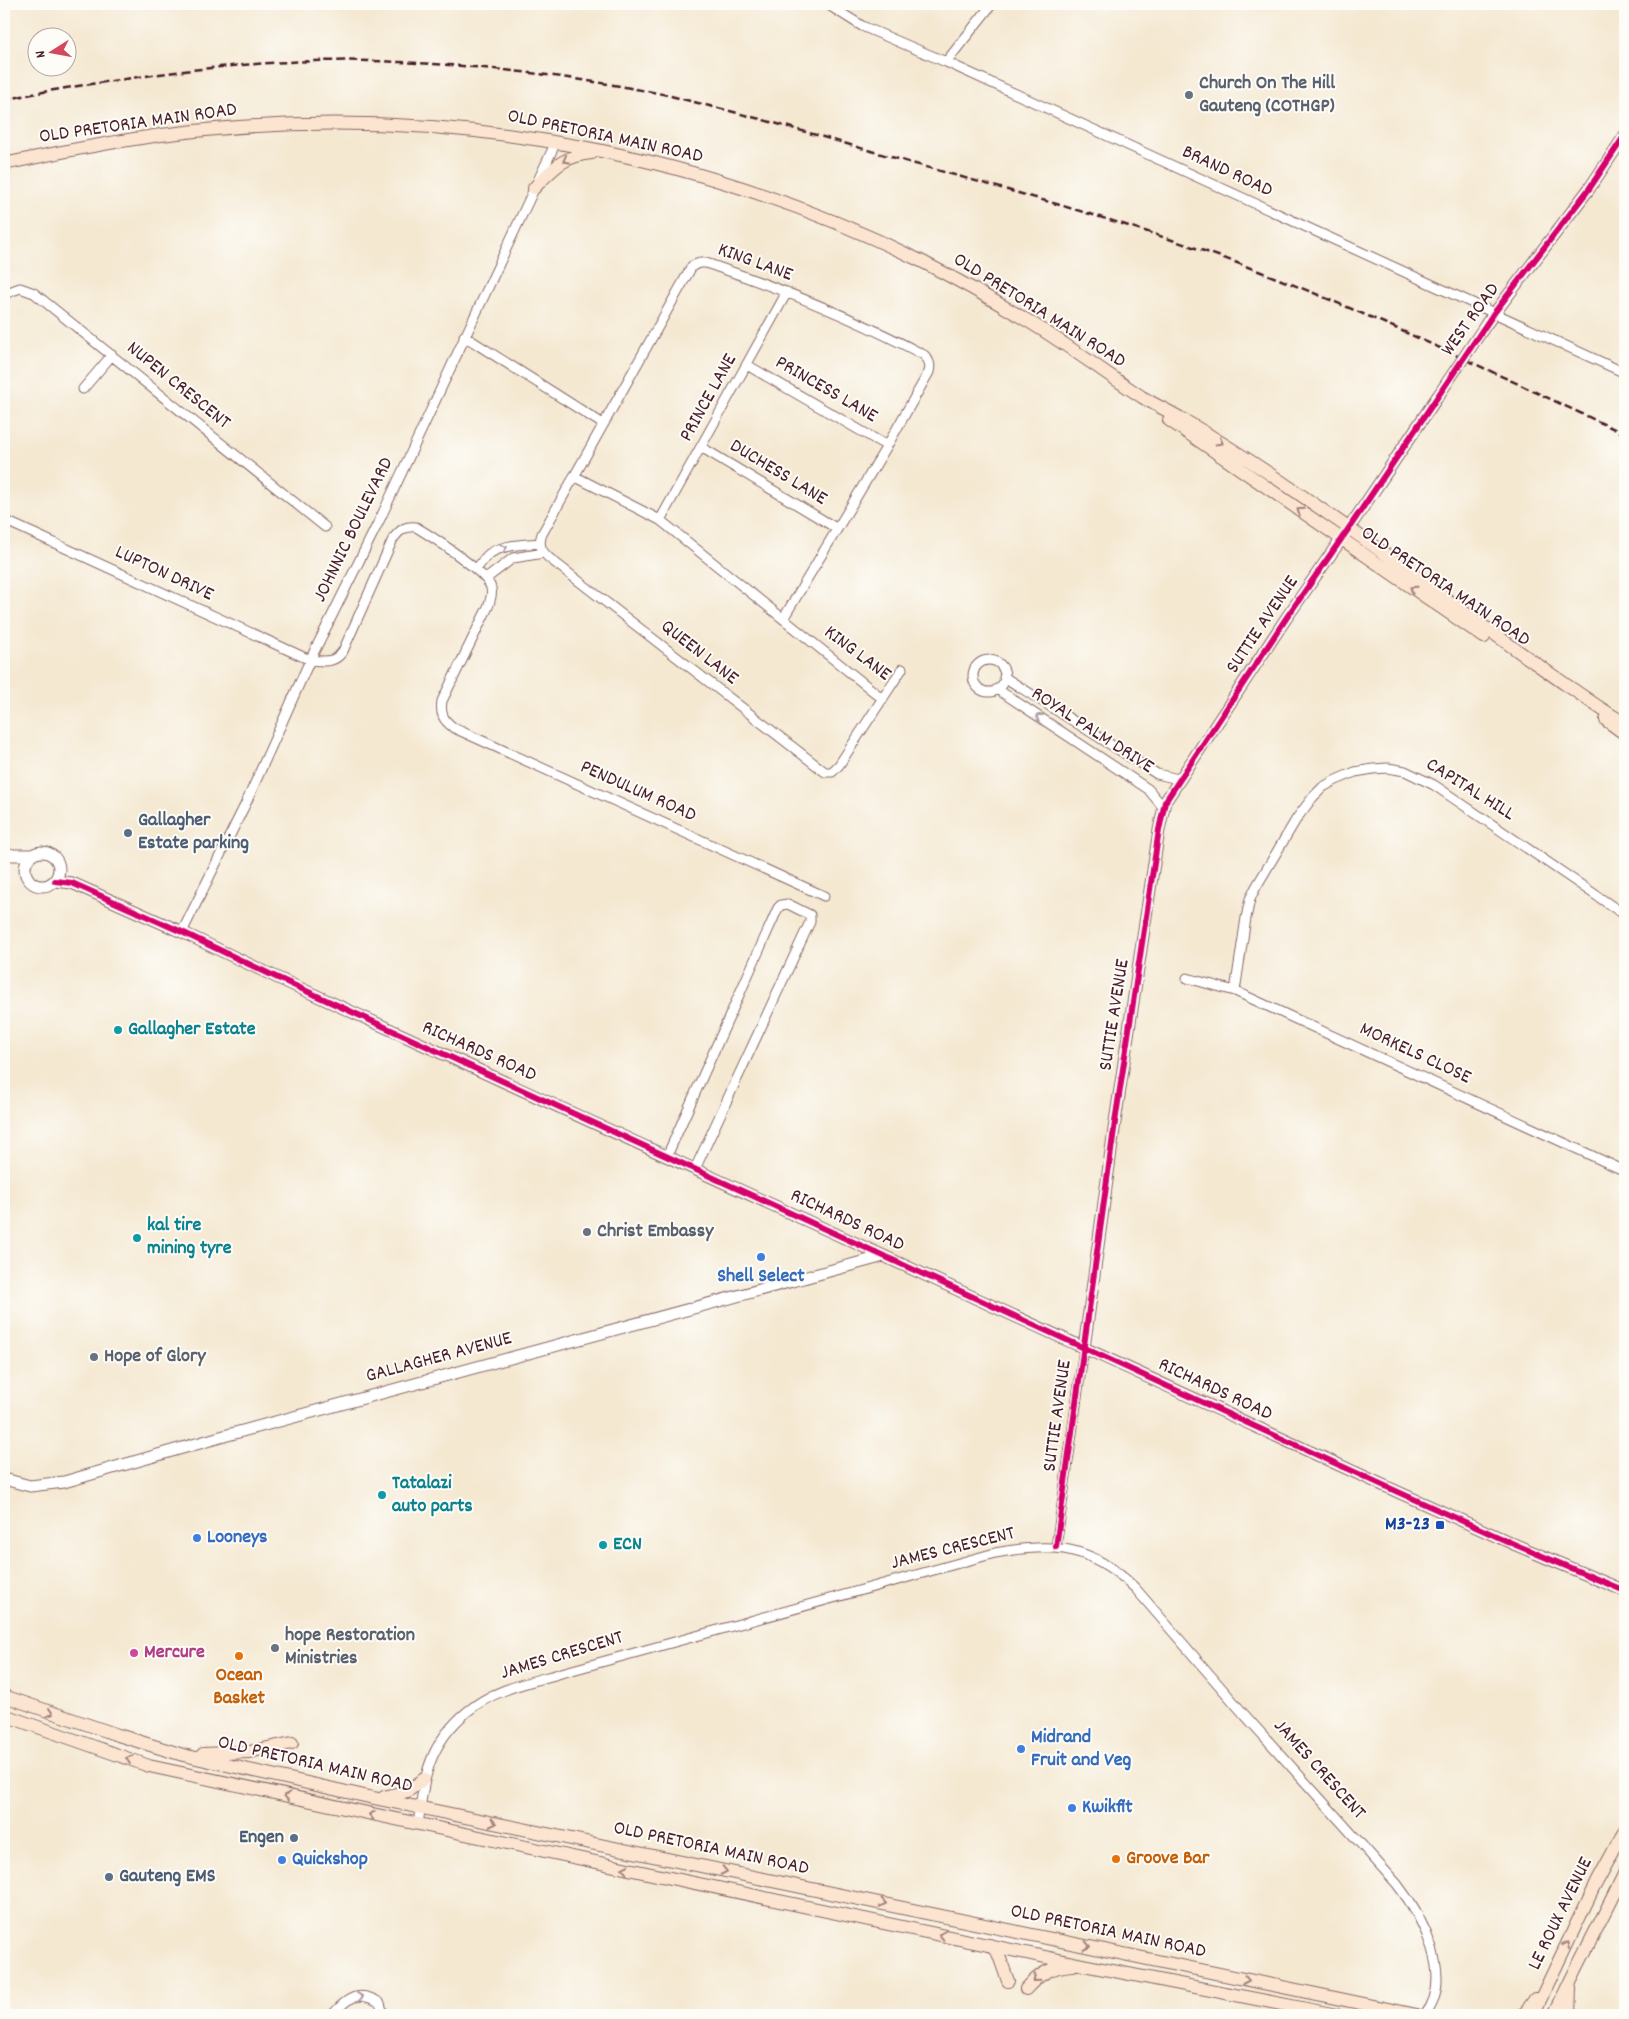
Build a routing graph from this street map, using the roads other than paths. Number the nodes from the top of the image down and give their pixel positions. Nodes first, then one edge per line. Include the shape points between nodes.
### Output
1 (827, 4) edge
2 (992, 4) edge
3 (946, 62) junction
4 (1625, 135) edge
5 (556, 142) junction
6 (607, 153) junction
7 (4, 164) edge
8 (534, 188) junction
9 (787, 292) junction
10 (4, 294) edge
11 (1491, 318) junction
12 (464, 336) junction
13 (112, 356) junction
14 (748, 365) junction
15 (1625, 373) edge
16 (83, 389) dead end
17 (603, 424) junction
18 (887, 446) junction
19 (701, 447) junction
20 (574, 476) junction
21 (4, 520) edge
22 (660, 520) junction
23 (325, 527) dead end
24 (836, 528) junction
25 (1345, 533) junction
26 (540, 543) junction
27 (544, 553) junction
28 (476, 569) junction
29 (487, 578) junction
30 (783, 619) junction
31 (310, 660) junction
32 (902, 669) dead end
33 (1004, 677) junction
34 (997, 689) junction
35 (883, 699) junction
36 (1625, 723) edge
37 (1625, 734) edge
38 (1102, 738) junction
39 (1093, 752) junction
40 (1178, 779) junction
41 (1163, 806) junction
42 (8, 853) edge
43 (31, 855) junction
44 (25, 870) junction
45 (57, 876) junction
46 (824, 896) dead end
47 (1625, 915) edge
48 (182, 932) junction
49 (1187, 978) dead end
50 (1235, 991) junction
51 (667, 1156) junction
52 (695, 1169) junction
53 (1625, 1171) edge
54 (884, 1256) junction
55 (1084, 1348) junction
56 (4, 1479) edge
57 (1056, 1547) junction
58 (1570, 1569) junction
59 (1625, 1591) edge
60 (1625, 1599) edge
61 (4, 1696) edge
62 (4, 1715) edge
63 (292, 1743) dead end
64 (183, 1755) junction
65 (424, 1779) junction
66 (369, 1797) junction
67 (420, 1808) junction
68 (418, 1825) junction
69 (1625, 1830) edge
70 (1625, 1872) edge
71 (990, 1945) junction
72 (1083, 1965) junction
73 (1573, 1972) junction
74 (1008, 1981) dead end
75 (1546, 1988) junction
76 (1026, 1989) dead end
77 (332, 2015) edge
78 (384, 2015) edge
79 (1337, 2015) edge
80 (1417, 2015) edge
81 (1425, 2015) edge
82 (1521, 2015) edge
83 (1533, 2015) edge
84 (1554, 2015) edge
85 (1569, 2015) edge

1 - 3 street, BRAND ROAD via 862,26
2 - 3 street
3 - 11 street, BRAND ROAD
4 - 11 street, WEST ROAD via 1589,189
5 - 6 main road, OLD PRETORIA MAIN ROAD
5 - 7 main road, OLD PRETORIA MAIN ROAD via 438,127 348,124 242,126 74,149
5 - 8 street, JOHNNIC BOULEVARD
6 -> 8 main road via 569,158
6 - 25 main road, OLD PRETORIA MAIN ROAD via 682,170 754,192 899,251 956,280 1026,319 1147,400 1238,453
8 - 12 street, JOHNNIC BOULEVARD
9 - 14 street, PRINCE LANE
9 - 17 street, KING LANE via 706,263 692,266
9 - 18 street, KING LANE via 887,335 928,359 929,372
10 - 13 street, NUPEN CRESCENT via 20,288 32,292
11 - 15 street, BRAND ROAD
11 - 25 street, WEST ROAD, bridge
12 - 17 street
12 - 31 street, JOHNNIC BOULEVARD via 381,517
13 - 16 street
13 - 23 street, NUPEN CRESCENT
14 - 18 street, PRINCESS LANE
14 - 19 street, PRINCE LANE
17 - 20 street, KING LANE
18 - 24 street, KING LANE
19 - 22 street, PRINCE LANE
19 - 24 street, DUCHESS LANE
20 - 22 street, KING LANE
20 - 26 street
21 - 31 street, LUPTON DRIVE
22 - 30 street, KING LANE
24 - 30 street, KING LANE
25 - 36 main road, OLD PRETORIA MAIN ROAD
37 -> 25 main road, OLD PRETORIA MAIN ROAD
25 - 40 street, SUTTIE AVENUE
26 - 27 street
28 -> 26 street via 489,554 508,546
27 - 29 street via 513,558
27 - 35 street, QUEEN LANE via 825,772 835,770
28 - 29 street
28 - 31 street via 416,526 407,526 393,539 338,658 329,662
29 - 46 street, PENDULUM ROAD via 491,597 442,701 445,721 454,728
30 - 35 street, KING LANE
31 - 48 street, JOHNNIC BOULEVARD via 246,803
32 - 35 street, KING LANE
33 - 34 street
33 - 34 street via 1001,666 994,661 983,661 976,666 973,674 976,685 986,691
33 - 38 street, ROYAL PALM DRIVE
39 -> 34 street, ROYAL PALM DRIVE
38 - 39 street
38 - 40 street, ROYAL PALM DRIVE via 1157,774
39 - 41 street, ROYAL PALM DRIVE via 1148,789
40 - 41 street, SUTTIE AVENUE
41 - 55 street, SUTTIE AVENUE
42 - 43 street
42 - 44 street
43 - 44 street
43 - 45 street via 42,851 52,854 57,859
44 - 45 street via 30,881 39,886 50,884
45 - 48 street, RICHARDS ROAD
47 - 50 street, CAPITAL HILL via 1434,784 1405,771 1388,768 1355,772 1323,787 1312,797 1256,888 1246,918
48 - 51 street, RICHARDS ROAD
49 - 50 street, MORKELS CLOSE
50 - 53 street, MORKELS CLOSE
51 - 52 street, RICHARDS ROAD
51 - 52 street via 778,908 788,904 810,915 810,922
52 - 54 street, RICHARDS ROAD
54 - 55 street, RICHARDS ROAD
54 - 56 street, GALLAGHER AVENUE via 64,1482 30,1486
55 - 57 street, SUTTIE AVENUE
55 - 58 street, RICHARDS ROAD
57 - 65 street, JAMES CRESCENT via 995,1553 503,1690 478,1704 453,1725 432,1758
57 - 81 street, JAMES CRESCENT via 1098,1560 1135,1588 1397,1884 1416,1911 1436,1964 1434,2000
58 - 59 street, RICHARDS ROAD
58 - 60 street, RICHARDS ROAD
61 -> 64 main road, OLD PRETORIA MAIN ROAD
68 -> 62 main road, OLD PRETORIA MAIN ROAD via 149,1766
63 - 64 main road via 249,1752
64 - 66 main road, OLD PRETORIA MAIN ROAD
65 - 66 main road via 402,1794
65 - 67 street, JAMES CRESCENT
66 - 67 main road, OLD PRETORIA MAIN ROAD
67 - 68 street, JAMES CRESCENT
67 -> 80 main road, OLD PRETORIA MAIN ROAD
71 -> 68 main road, OLD PRETORIA MAIN ROAD
75 -> 69 main road, LE ROUX AVENUE
70 - 73 main road, LE ROUX AVENUE via 1606,1914
71 - 72 main road, OLD PRETORIA MAIN ROAD
71 - 74 main road via 998,1953
72 -> 76 main road via 1049,1970
72 - 79 main road, OLD PRETORIA MAIN ROAD
73 - 84 main road, LE ROUX AVENUE
73 - 85 main road
75 - 82 main road
75 - 83 main road, LE ROUX AVENUE
77 -> 78 street via 346,2000 356,1996 367,1996 380,2002

